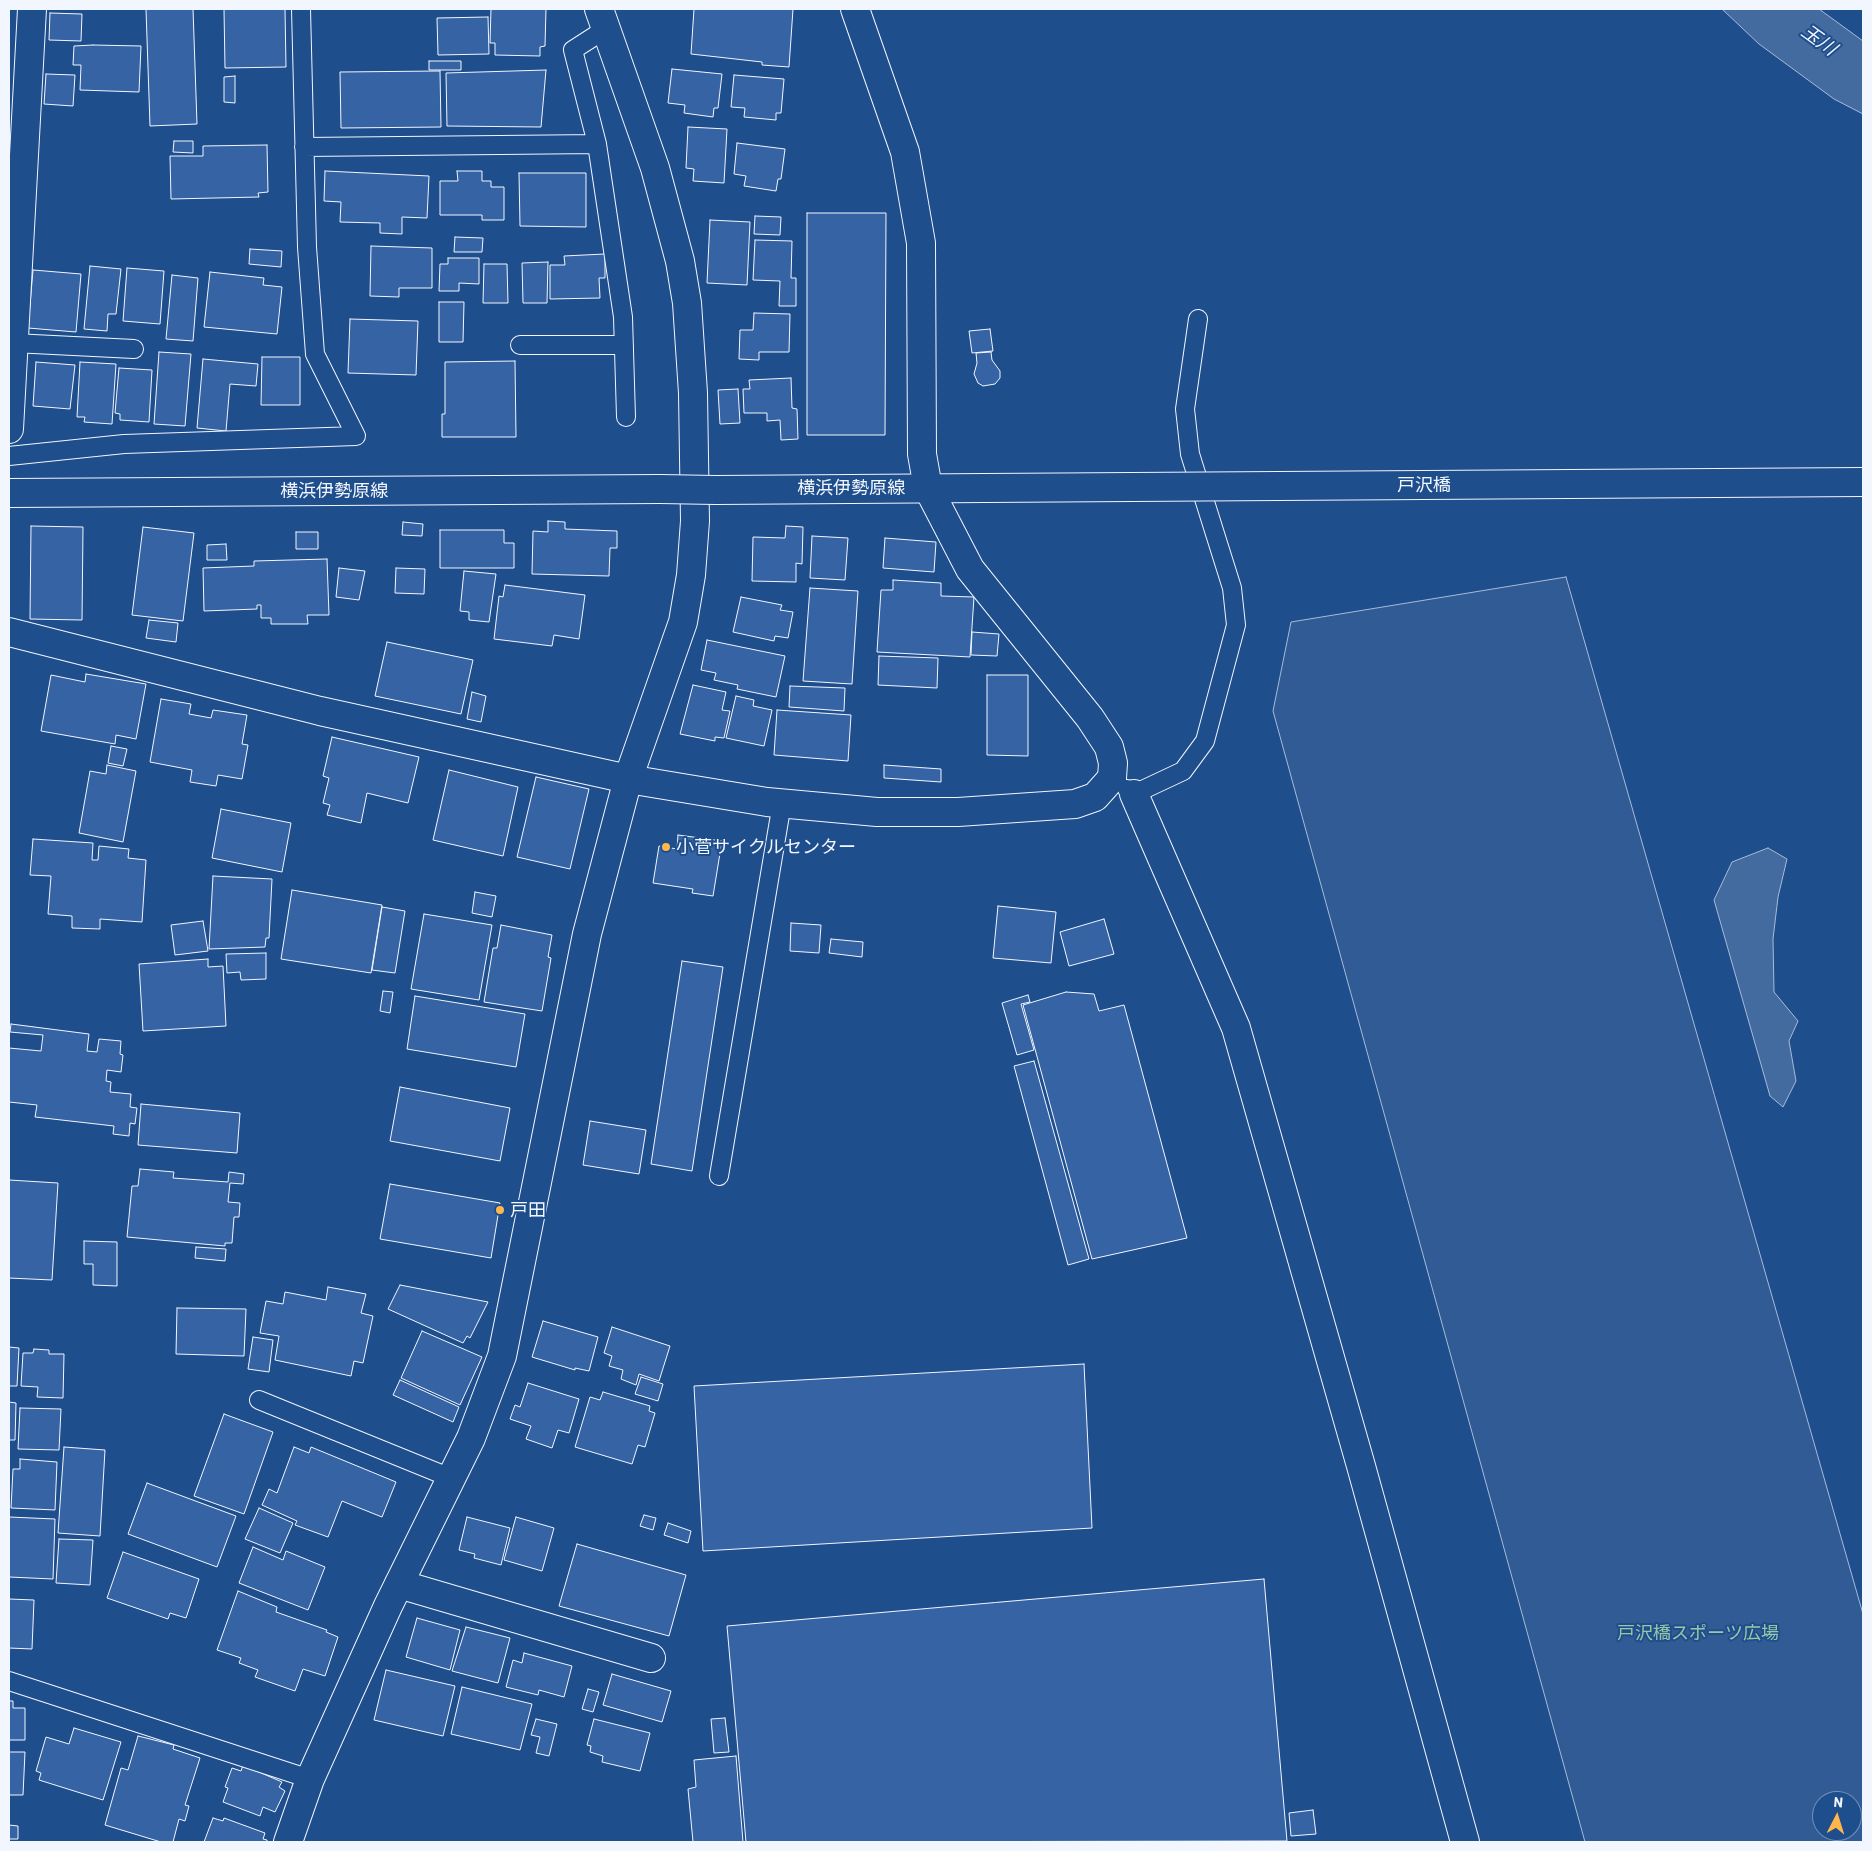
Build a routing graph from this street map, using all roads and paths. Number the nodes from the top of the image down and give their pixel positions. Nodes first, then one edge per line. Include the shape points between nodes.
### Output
1 (32, 9) edge
2 (301, 9) edge
3 (854, 9) edge
4 (601, 19) edge
5 (597, 144) junction
6 (304, 147) junction
7 (1198, 319) dead end
8 (13, 344) junction
9 (520, 345) dead end
10 (624, 345) junction
11 (134, 349) dead end
12 (626, 417) dead end
13 (9, 429) edge
14 (9, 456) edge
15 (1863, 482) edge
16 (928, 488) junction
17 (985, 488) joint
18 (9, 493) edge
19 (9, 632) edge
20 (1112, 778) junction
21 (628, 780) junction
22 (1134, 794) junction
23 (782, 803) junction
24 (719, 1176) dead end
25 (259, 1400) dead end
26 (451, 1478) junction
27 (399, 1584) junction
28 (651, 1658) dead end
29 (9, 1681) edge
30 (310, 1779) junction
31 (288, 1842) edge
32 (1465, 1842) edge

1 - 8 street
2 - 6 lane
3 - 16 street via 904,152 921,243 922,454
4 - 5 lane via 573,50
4 - 21 street via 655,168 680,261 687,304 693,393 695,520 691,574 682,622
5 - 6 lane
5 - 10 lane via 623,317
6 - 14 lane via 315,354 356,436 124,444
7 - 22 lane via 1185,409 1190,454 1232,588 1236,625 1205,741 1183,771
8 - 11 lane
8 - 13 street
9 - 10 lane
10 - 12 lane
15 - 17 street, 戸沢橋, bridge
16 - 17 street, 横浜伊勢原線
16 - 18 street, 横浜伊勢原線, bridge
16 - 20 street via 970,569 1090,718 1108,748 1113,763
19 - 21 street via 320,711
20 - 22 lane
20 - 23 street via 1095,797 1075,804 958,812 877,812
21 - 23 street
21 - 26 street via 587,934 502,1356 471,1438
22 - 32 street via 1236,1028
23 - 24 lane
25 - 26 lane
26 - 27 street
27 - 28 street via 594,1652
27 - 30 street
29 - 30 lane
30 - 31 street

